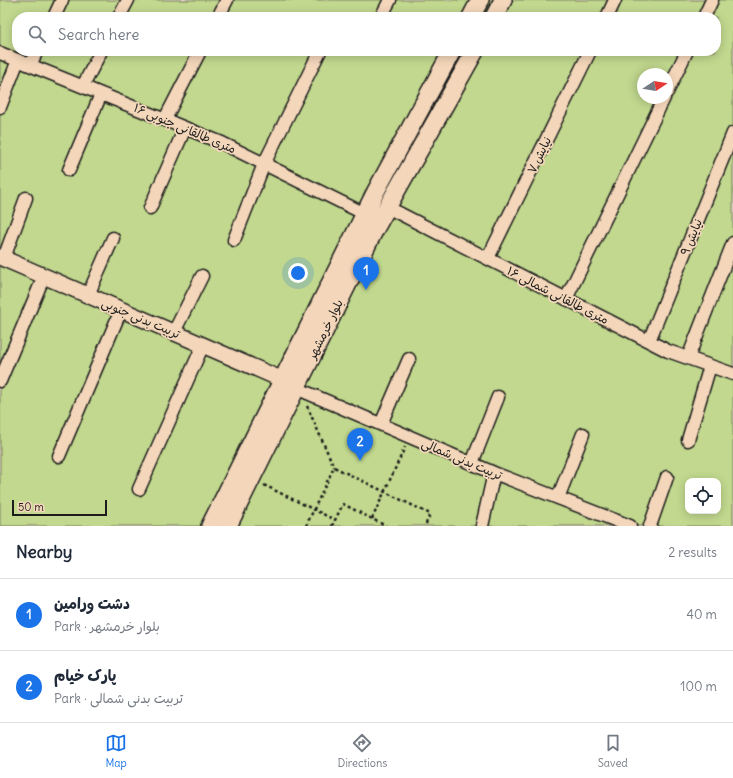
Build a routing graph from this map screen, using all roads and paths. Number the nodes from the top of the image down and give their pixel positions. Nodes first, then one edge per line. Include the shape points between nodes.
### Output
1 (62, 0) edge
2 (128, 0) edge
3 (227, 0) edge
4 (390, 0) edge
5 (480, 0) edge
6 (503, 0) edge
7 (615, 0) edge
8 (712, 0) edge
9 (56, 12) edge
10 (122, 12) edge
11 (221, 12) edge
12 (384, 12) edge
13 (474, 12) edge
14 (497, 12) edge
15 (609, 12) edge
16 (706, 12) edge
17 (0, 53) edge
18 (31, 56) edge
19 (98, 56) edge
20 (197, 56) edge
21 (318, 56) edge
22 (449, 56) edge
23 (471, 56) edge
24 (588, 56) edge
25 (685, 56) edge
26 (24, 62) junction
27 (673, 80) edge
28 (83, 86) junction
29 (101, 94) junction
30 (661, 104) edge
31 (0, 107) edge
32 (164, 119) junction
33 (185, 128) junction
34 (733, 133) edge
35 (264, 164) junction
36 (69, 170) dead end
37 (26, 198) dead end
38 (388, 207) junction
39 (150, 208) dead end
40 (365, 214) junction
41 (113, 238) dead end
42 (234, 240) dead end
43 (733, 243) edge
44 (2, 258) edge
45 (488, 258) junction
46 (44, 276) junction
47 (202, 276) dead end
48 (88, 295) junction
49 (566, 299) junction
50 (122, 310) junction
51 (174, 332) junction
52 (649, 341) junction
53 (204, 345) junction
54 (688, 358) junction
55 (409, 359) dead end
56 (710, 366) junction
57 (733, 374) edge
58 (0, 381) edge
59 (290, 384) junction
60 (498, 397) dead end
61 (380, 424) junction
62 (583, 434) dead end
63 (409, 436) junction
64 (688, 440) dead end
65 (59, 456) dead end
66 (472, 463) junction
67 (334, 468) junction
68 (494, 473) junction
69 (667, 477) dead end
70 (251, 479) junction
71 (138, 489) dead end
72 (384, 492) junction
73 (558, 498) junction
74 (314, 510) junction
75 (372, 519) junction
76 (335, 520) junction
77 (210, 526) edge
78 (228, 526) edge
79 (306, 526) edge
80 (332, 526) edge
81 (386, 526) edge
82 (425, 526) edge
83 (482, 526) edge
84 (630, 526) edge
85 (650, 526) edge

1 - 9 street
2 - 10 street
3 - 11 street
4 - 12 street
5 - 13 main road
6 - 14 main road
7 - 15 street
8 - 16 street
17 - 26 street, ۱۶ متری طالقانی جنوبی
18 - 26 street
19 - 28 street
20 - 32 street
21 - 35 street
22 - 40 main road, بلوار خرمشهر
23 - 38 main road, بلوار خرمشهر
24 - 45 street, نیایش ۷
25 - 27 street
26 - 28 street, ۱۶ متری طالقانی جنوبی
26 - 31 street
28 - 29 street, ۱۶ متری طالقانی جنوبی
29 - 32 street, ۱۶ متری طالقانی جنوبی
29 - 36 street
30 - 49 street
32 - 33 street, ۱۶ متری طالقانی جنوبی
33 - 35 street, ۱۶ متری طالقانی جنوبی via 222,142
33 - 39 street
34 - 52 street, نیایش ۹
35 - 40 street, ۱۶ متری طالقانی جنوبی
35 - 42 street
37 - 44 street
38 - 45 street, ۱۶ متری طالقانی شمالی
38 - 59 main road, بلوار خرمشهر
40 - 59 main road, بلوار خرمشهر
41 - 48 street
43 - 54 street
44 - 46 street, تربیت بدنی جنوبی
45 - 49 street, ۱۶ متری طالقانی شمالی
46 - 48 street, تربیت بدنی جنوبی
46 - 58 street
47 - 51 street
48 - 50 street, تربیت بدنی جنوبی
49 - 52 street, ۱۶ متری طالقانی شمالی
50 - 51 street, تربیت بدنی جنوبی
50 - 65 street
51 - 53 street, تربیت بدنی جنوبی
52 - 54 street, ۱۶ متری طالقانی شمالی
53 - 59 street, تربیت بدنی جنوبی
53 - 71 street
54 - 56 street, ۱۶ متری طالقانی شمالی
55 - 61 street
56 - 57 street, ۱۶ متری طالقانی شمالی
56 - 64 street
59 - 61 street, تربیت بدنی شمالی
59 - 67 path via 310,412
59 - 70 main road, بلوار خرمشهر
59 - 77 main road, بلوار خرمشهر
60 - 66 street
61 - 63 street, تربیت بدنی شمالی
62 - 73 street
63 - 66 street, تربیت بدنی شمالی
63 - 72 path
66 - 68 street, تربیت بدنی شمالی
67 - 72 path
67 - 74 path
68 - 73 street, تربیت بدنی شمالی
68 - 83 street
69 - 85 street
70 - 74 path
70 - 78 main road, بلوار خرمشهر
72 - 75 path
72 - 82 path via 430,514
73 - 84 street, تربیت بدنی شمالی
74 - 76 path
74 - 79 path
75 - 76 path via 343,504
75 - 81 path
76 - 80 path

